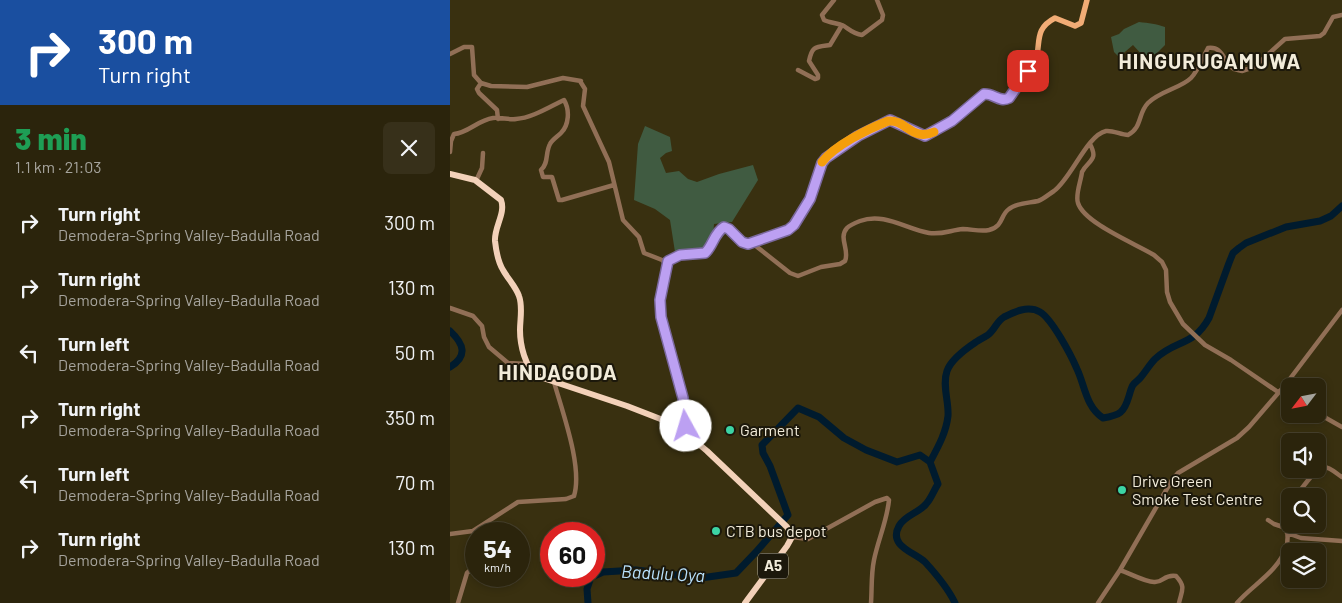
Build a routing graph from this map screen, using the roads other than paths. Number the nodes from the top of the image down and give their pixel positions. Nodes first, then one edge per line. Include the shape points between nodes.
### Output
1 (834, 0) edge
2 (877, 0) edge
3 (1087, 0) edge
4 (1342, 15) edge
5 (842, 25) junction
6 (450, 54) edge
7 (798, 70) dead end
8 (481, 82) junction
9 (498, 119) junction
10 (1090, 144) junction
11 (450, 152) edge
12 (483, 153) dead end
13 (450, 174) edge
14 (476, 181) junction
15 (614, 185) junction
16 (752, 243) junction
17 (666, 264) junction
18 (450, 308) edge
19 (1342, 310) edge
20 (528, 364) junction
21 (1294, 378) edge
22 (554, 382) junction
23 (1281, 390) edge
24 (1278, 392) junction
25 (1326, 418) edge
26 (1342, 427) edge
27 (687, 433) junction
28 (1342, 477) edge
29 (1302, 488) edge
30 (1268, 520) dead end
31 (487, 522) edge
32 (1281, 526) edge
33 (465, 532) edge
34 (1287, 533) joint
35 (450, 534) edge
36 (792, 538) junction
37 (1342, 541) edge
38 (1120, 570) junction
39 (465, 580) edge
40 (458, 603) edge
41 (745, 603) edge
42 (870, 603) edge
43 (1098, 603) edge
44 (1179, 603) edge
45 (1237, 603) edge

1 - 5 street via 822,15 824,20
2 - 5 street via 882,20 862,35 856,35
3 - 16 main road via 1082,23 1075,26 1055,18 1043,27 1036,60 1009,98 1002,100 984,94 952,121 925,136 890,120 858,136 823,160 810,199 794,225
4 - 10 street via 1333,17 1320,36 1284,39 1254,67 1242,71 1231,67 1219,50 1208,48 1191,78 1147,104 1134,131 1124,135 1107,131
5 - 7 street via 830,45 811,50 809,62 818,78 815,80
6 - 8 street via 472,47 474,74
8 - 9 street via 479,93 497,110
8 - 15 street via 491,86 522,87 563,78 580,81 585,89 583,106 609,162
9 - 11 street via 481,122 461,134 454,134
9 - 15 street via 527,117 564,100 568,113 565,128 550,143 546,166 541,170 543,177 552,178 559,200
10 - 16 street via 1057,189 1040,200 1007,210 1002,221 992,229 927,233 892,221 865,219 846,228 843,234 847,251 845,261 798,276
10 - 24 street via 1094,150 1093,158 1082,172 1077,201 1080,208 1096,224 1162,262 1170,302 1183,324 1201,342
12 - 14 street via 482,168
13 - 14 highway
14 - 20 highway via 502,203 495,242 501,267 519,295 520,332
15 - 17 street via 623,220 639,237 644,253
16 - 17 main road via 742,242 724,227 705,253 680,255
17 - 27 main road via 660,300 661,317 682,393
18 - 20 street via 473,316 482,326 488,348 508,363
19 - 21 street
20 - 22 highway, A5 via 537,376
22 - 27 highway, A5 via 663,419
22 - 31 street via 574,460 574,496 566,500 518,502
23 - 24 street
24 - 38 street via 1237,438 1178,473
25 - 26 street
27 - 36 highway, A5 via 787,527
28 - 29 street via 1322,467
30 - 32 street
33 - 35 street
34 - 37 street via 1301,538
34 - 45 street via 1285,550 1273,568
36 - 41 highway, A5
36 - 42 street via 808,539 887,498 888,515 874,562
38 - 43 street
38 - 44 street via 1154,582 1166,576 1176,576 1183,588
39 - 40 street

